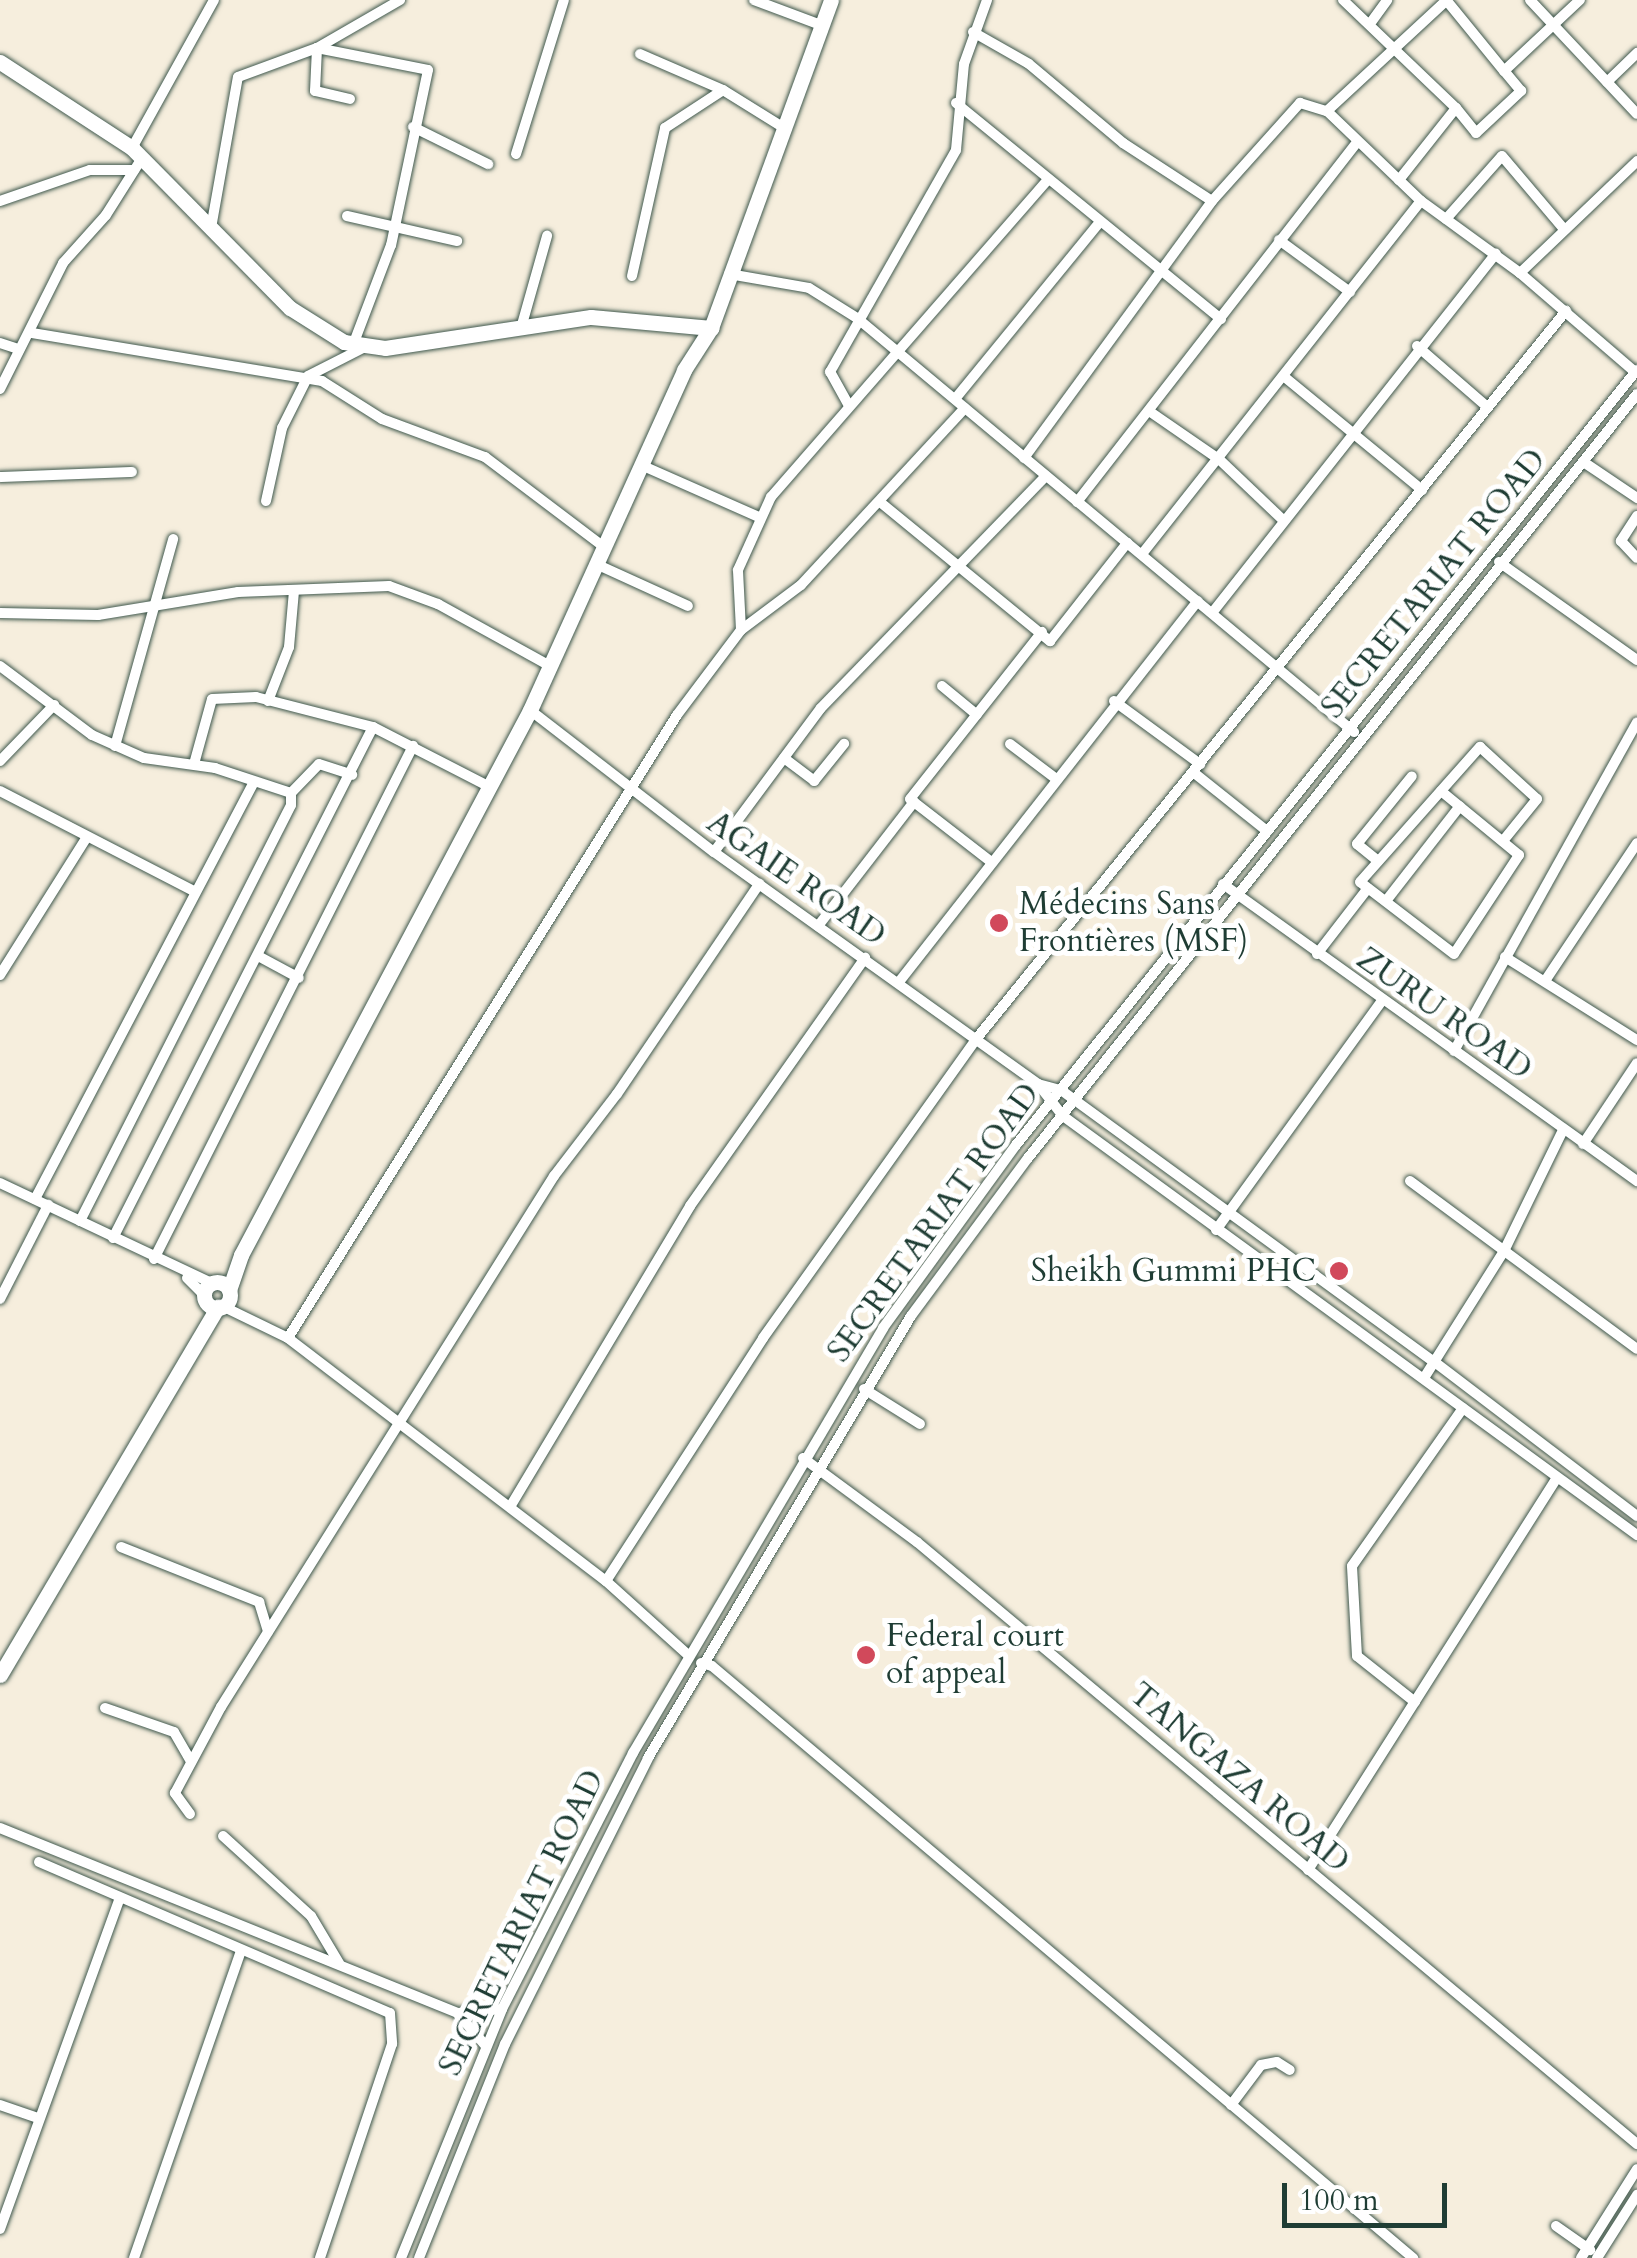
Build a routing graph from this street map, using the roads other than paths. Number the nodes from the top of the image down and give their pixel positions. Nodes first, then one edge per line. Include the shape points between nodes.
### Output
1 (400, 0) edge
2 (564, 0) edge
3 (754, 0) edge
4 (832, 0) edge
5 (987, 0) edge
6 (1343, 0) edge
7 (1387, 0) edge
8 (1447, 0) edge
9 (1530, 0) edge
10 (1580, 0) edge
11 (209, 2) edge
12 (1372, 21) junction
13 (1555, 24) junction
14 (820, 25) junction
15 (974, 32) junction
16 (1396, 46) junction
17 (317, 48) junction
18 (1637, 53) edge
19 (640, 54) dead end
20 (0, 62) edge
21 (1504, 71) junction
22 (1607, 82) junction
23 (722, 90) junction
24 (350, 99) dead end
25 (956, 103) junction
26 (1456, 108) junction
27 (1327, 111) junction
28 (1637, 114) edge
29 (414, 127) junction
30 (784, 128) junction
31 (1358, 142) junction
32 (516, 154) dead end
33 (136, 159) junction
34 (1637, 161) edge
35 (488, 164) dead end
36 (1048, 179) junction
37 (1398, 180) junction
38 (0, 200) edge
39 (1212, 201) junction
40 (1421, 201) junction
41 (347, 216) dead end
42 (1446, 219) junction
43 (1100, 222) junction
44 (396, 225) junction
45 (211, 228) junction
46 (1564, 230) junction
47 (547, 236) dead end
48 (457, 240) dead end
49 (1279, 240) junction
50 (1496, 254) junction
51 (1163, 271) junction
52 (1520, 273) junction
53 (730, 274) junction
54 (632, 276) dead end
55 (1350, 292) junction
56 (1566, 311) junction
57 (857, 318) junction
58 (1221, 318) junction
59 (521, 328) junction
60 (711, 328) junction
61 (32, 333) junction
62 (0, 343) edge
63 (1417, 346) junction
64 (358, 347) junction
65 (16, 348) junction
66 (898, 352) junction
67 (1636, 371) edge
68 (308, 376) junction
69 (1286, 379) junction
70 (0, 390) edge
71 (1637, 394) edge
72 (955, 399) junction
73 (848, 404) junction
74 (1485, 405) junction
75 (965, 408) junction
76 (1149, 410) junction
77 (1352, 430) junction
78 (1024, 458) junction
79 (1220, 460) junction
80 (1585, 463) junction
81 (641, 465) junction
82 (132, 472) dead end
83 (1046, 476) junction
84 (0, 478) edge
85 (1422, 490) junction
86 (1637, 498) edge
87 (266, 501) dead end
88 (880, 502) junction
89 (1077, 502) junction
90 (1637, 516) edge
91 (759, 517) junction
92 (1281, 518) junction
93 (173, 538) dead end
94 (1128, 543) junction
95 (604, 546) junction
96 (1142, 554) junction
97 (1490, 554) junction
98 (1637, 558) edge
99 (596, 564) junction
100 (958, 566) junction
101 (1503, 566) junction
102 (294, 592) junction
103 (1198, 601) junction
104 (157, 606) junction
105 (688, 606) dead end
106 (1212, 612) junction
107 (0, 613) edge
108 (741, 630) junction
109 (1042, 632) junction
110 (1637, 660) edge
111 (0, 666) edge
112 (550, 666) junction
113 (1280, 669) junction
114 (942, 686) dead end
115 (268, 701) junction
116 (1114, 701) junction
117 (54, 705) junction
118 (530, 710) junction
119 (977, 715) junction
120 (1637, 722) edge
121 (373, 728) junction
122 (1350, 729) junction
123 (1362, 740) junction
124 (844, 744) dead end
125 (1010, 744) dead end
126 (115, 746) junction
127 (413, 746) junction
128 (784, 758) junction
129 (0, 760) edge
130 (194, 764) junction
131 (1197, 768) junction
132 (352, 775) junction
133 (1412, 776) dead end
134 (1055, 778) junction
135 (253, 783) junction
136 (486, 785) junction
137 (628, 788) junction
138 (1441, 790) junction
139 (0, 791) edge
140 (291, 792) junction
141 (914, 802) junction
142 (1460, 806) junction
143 (1266, 831) junction
144 (87, 838) junction
145 (1503, 841) junction
146 (1637, 843) edge
147 (714, 852) junction
148 (990, 861) junction
149 (1378, 862) junction
150 (759, 884) junction
151 (1223, 884) junction
152 (1368, 888) junction
153 (194, 891) junction
154 (1238, 897) junction
155 (1386, 901) junction
156 (818, 926) junction
157 (1317, 954) junction
158 (1505, 957) junction
159 (260, 958) junction
160 (865, 958) junction
161 (0, 975) edge
162 (300, 978) junction
163 (1547, 978) junction
164 (899, 982) junction
165 (1382, 1001) junction
166 (977, 1038) junction
167 (1637, 1040) edge
168 (1454, 1051) junction
169 (1637, 1063) edge
170 (1038, 1084) junction
171 (1061, 1090) junction
172 (1075, 1100) junction
173 (1050, 1105) junction
174 (1063, 1116) junction
175 (1563, 1130) junction
176 (1583, 1144) junction
177 (1410, 1181) dead end
178 (1637, 1181) edge
179 (0, 1183) edge
180 (34, 1199) junction
181 (48, 1205) junction
182 (1227, 1215) junction
183 (80, 1222) junction
184 (1216, 1230) junction
185 (112, 1238) junction
186 (1504, 1251) junction
187 (154, 1259) junction
188 (217, 1295) junction
189 (0, 1299) edge
190 (288, 1338) junction
191 (1637, 1349) edge
192 (1436, 1362) junction
193 (1424, 1378) junction
194 (864, 1389) junction
195 (1463, 1408) junction
196 (920, 1424) dead end
197 (398, 1426) junction
198 (803, 1458) junction
199 (818, 1466) junction
200 (1557, 1478) junction
201 (510, 1507) junction
202 (1637, 1516) edge
203 (1637, 1536) edge
204 (121, 1546) dead end
205 (606, 1581) junction
206 (268, 1633) junction
207 (687, 1654) junction
208 (700, 1663) junction
209 (0, 1675) edge
210 (1415, 1702) junction
211 (105, 1708) dead end
212 (190, 1760) junction
213 (190, 1814) dead end
214 (0, 1828) edge
215 (222, 1836) dead end
216 (40, 1862) dead end
217 (1308, 1870) junction
218 (119, 1900) junction
219 (241, 1951) junction
220 (340, 1964) junction
221 (502, 2010) junction
222 (458, 2013) junction
223 (486, 2046) junction
224 (1290, 2070) dead end
225 (0, 2105) edge
226 (1231, 2106) junction
227 (38, 2118) junction
228 (1637, 2144) edge
229 (1637, 2169) edge
230 (1637, 2195) edge
231 (1556, 2226) dead end
232 (0, 2229) edge
233 (1584, 2253) edge
234 (1600, 2257) edge
235 (134, 2258) edge
236 (320, 2258) edge
237 (401, 2258) edge
238 (419, 2258) edge
239 (1413, 2258) edge

1 - 17 street
2 - 32 street
3 - 14 street
4 - 14 street
5 - 15 street
6 - 12 street
7 - 12 street
8 - 16 street
8 - 21 street
9 - 13 street
10 - 13 street
11 - 33 street
12 - 16 street
13 - 21 street
13 - 22 street
14 - 30 street
15 - 25 street
15 - 39 street via 1029,64 1123,144
16 - 26 street
16 - 27 street
17 - 24 street via 314,91
17 - 29 street via 428,70
17 - 45 street via 238,76
18 - 22 street
19 - 23 street
20 - 33 street
21 - 26 street via 1522,91 1476,133
22 - 28 street
23 - 30 street
23 - 54 street via 665,128
25 - 36 street
25 - 57 street via 956,150
26 - 37 street
27 - 31 street
27 - 39 street via 1293,106
29 - 35 street
29 - 44 street
30 - 53 street
31 - 37 street
31 - 49 street
33 - 38 street
33 - 45 street
33 - 61 street via 106,215 64,263
34 - 46 street
36 - 43 street
36 - 66 street
37 - 40 street
39 - 51 street
40 - 42 street
40 - 55 street
41 - 44 street
42 - 46 street via 1502,156
42 - 50 street
43 - 51 street
43 - 72 street
44 - 48 street
44 - 64 street
45 - 64 street via 290,308
46 - 52 street
47 - 59 street
49 - 55 street
49 - 58 street
50 - 52 street
50 - 63 street
51 - 58 street
51 - 78 street via 1090,360
52 - 56 street
53 - 57 street via 809,288
53 - 60 street
55 - 69 street
56 - 67 street
56 - 74 street
57 - 66 street
57 - 73 street via 830,372
58 - 76 street
59 - 60 street via 591,316
59 - 64 street
60 - 81 street
61 - 65 street
61 - 68 street
62 - 65 street
63 - 74 street
63 - 77 street
64 - 68 street
65 - 70 street
66 - 72 street
66 - 73 street
67 - 97 street, SECRETARIAT ROAD
68 - 87 street via 282,428
68 - 95 street via 382,419 485,457
69 - 77 street
69 - 79 street
71 - 80 street, SECRETARIAT ROAD
72 - 75 street
73 - 91 street
74 - 85 street
75 - 78 street
75 - 88 street
76 - 79 street
76 - 89 street
77 - 85 street
77 - 92 street
78 - 83 street
79 - 92 street
79 - 96 street
80 - 86 street
80 - 101 street, SECRETARIAT ROAD
81 - 91 street
81 - 95 street
82 - 84 street
83 - 89 street
83 - 100 street
85 - 113 street
88 - 100 street
88 - 108 street via 781,604
89 - 94 street
90 - 98 street via 1621,541
91 - 108 street via 738,570
92 - 106 street
93 - 104 street
94 - 96 street
94 - 109 street via 1050,641
95 - 99 street
96 - 103 street
97 - 101 street
97 - 122 street, SECRETARIAT ROAD
99 - 105 street
99 - 112 street
100 - 109 street
100 - 128 street via 820,708
101 - 110 street
101 - 123 street, SECRETARIAT ROAD
102 - 104 street via 238,592
102 - 112 street via 402,590
102 - 115 street via 289,648
103 - 106 street
103 - 116 street
104 - 107 street via 98,615
104 - 126 street
106 - 113 street
108 - 137 street
109 - 119 street
111 - 117 street
112 - 118 street
113 - 122 street
113 - 131 street
114 - 119 street
115 - 121 street
115 - 130 street via 212,699
116 - 131 street
116 - 134 street
117 - 126 street
117 - 129 street
118 - 136 street
118 - 137 street, AGAIE ROAD
119 - 141 street
120 - 158 street
121 - 127 street
121 - 132 street
122 - 123 street
122 - 143 street, SECRETARIAT ROAD
123 - 154 street, SECRETARIAT ROAD
124 - 128 street via 814,781
125 - 134 street
126 - 130 street via 144,758
127 - 136 street
127 - 162 street
128 - 147 street
130 - 135 street
131 - 143 street
131 - 166 street
132 - 140 street via 319,764
132 - 159 street
133 - 149 street via 1357,844
134 - 148 street
135 - 140 street
135 - 153 street
136 - 188 street
137 - 147 street, AGAIE ROAD
137 - 190 street
138 - 142 street
138 - 145 street via 1480,747 1537,800
138 - 149 street
139 - 144 street
140 - 183 street
141 - 148 street
141 - 156 street
142 - 145 street
142 - 155 street
143 - 151 street, SECRETARIAT ROAD
144 - 153 street
144 - 161 street
145 - 155 street via 1519,855 1454,954
146 - 163 street
147 - 150 street, AGAIE ROAD
148 - 164 street
149 - 152 street via 1360,882
150 - 156 street, AGAIE ROAD
150 - 197 street via 618,1094 554,1176
151 - 154 street, ZURU ROAD
151 - 171 street, SECRETARIAT ROAD
152 - 155 street
152 - 157 street
153 - 180 street
154 - 157 street, ZURU ROAD
154 - 172 street, SECRETARIAT ROAD
156 - 160 street, AGAIE ROAD
157 - 165 street, ZURU ROAD
158 - 163 street
158 - 168 street
159 - 162 street
159 - 185 street
160 - 164 street, AGAIE ROAD
160 - 201 street via 670,1237
162 - 187 street
163 - 167 street
164 - 166 street, AGAIE ROAD
165 - 168 street, ZURU ROAD
165 - 182 street
166 - 170 street, AGAIE ROAD
166 - 205 street via 763,1338
168 - 175 street, ZURU ROAD
169 - 176 street
170 - 171 street
170 - 173 street
171 - 172 street
171 - 173 street, SECRETARIAT ROAD
172 - 174 street, SECRETARIAT ROAD
172 - 182 street
173 - 174 street
173 - 198 street, SECRETARIAT ROAD via 929,1261
174 - 184 street
174 - 194 street, SECRETARIAT ROAD via 947,1264
175 - 176 street, ZURU ROAD
175 - 186 street
176 - 178 street, ZURU ROAD
177 - 186 street
179 - 180 street
180 - 181 street
181 - 183 street
181 - 189 street
182 - 184 street
182 - 192 street
183 - 185 street
184 - 193 street
185 - 187 street
186 - 191 street
186 - 192 street
187 - 188 street
188 - 190 street
188 - 209 street
190 - 197 street
192 - 193 street
192 - 202 street
193 - 195 street
194 - 196 street
194 - 199 street, SECRETARIAT ROAD
195 - 200 street
195 - 210 street via 1352,1566 1357,1656
197 - 201 street
197 - 206 street
198 - 199 street, TANGAZA ROAD
198 - 207 street, SECRETARIAT ROAD
199 - 208 street, SECRETARIAT ROAD
199 - 217 street, TANGAZA ROAD
200 - 203 street
200 - 210 street
201 - 205 street
204 - 206 street via 260,1602
205 - 207 street
206 - 212 street
207 - 221 street, SECRETARIAT ROAD
208 - 226 street via 712,1666
208 - 238 street, SECRETARIAT ROAD via 512,2031
210 - 217 street
211 - 212 street via 174,1732
212 - 213 street via 175,1796
214 - 220 street
215 - 220 street via 311,1916
216 - 218 street
217 - 228 street, TANGAZA ROAD
218 - 219 street
218 - 227 street
219 - 235 street
219 - 236 street via 365,1997 392,2018 392,2044
220 - 222 street
221 - 222 street
221 - 223 street, SECRETARIAT ROAD
222 - 223 street
223 - 237 street, SECRETARIAT ROAD
224 - 226 street via 1276,2062 1262,2066
225 - 227 street
226 - 239 street
227 - 232 street
229 - 233 street
230 - 234 street
231 - 233 street
233 - 234 street

